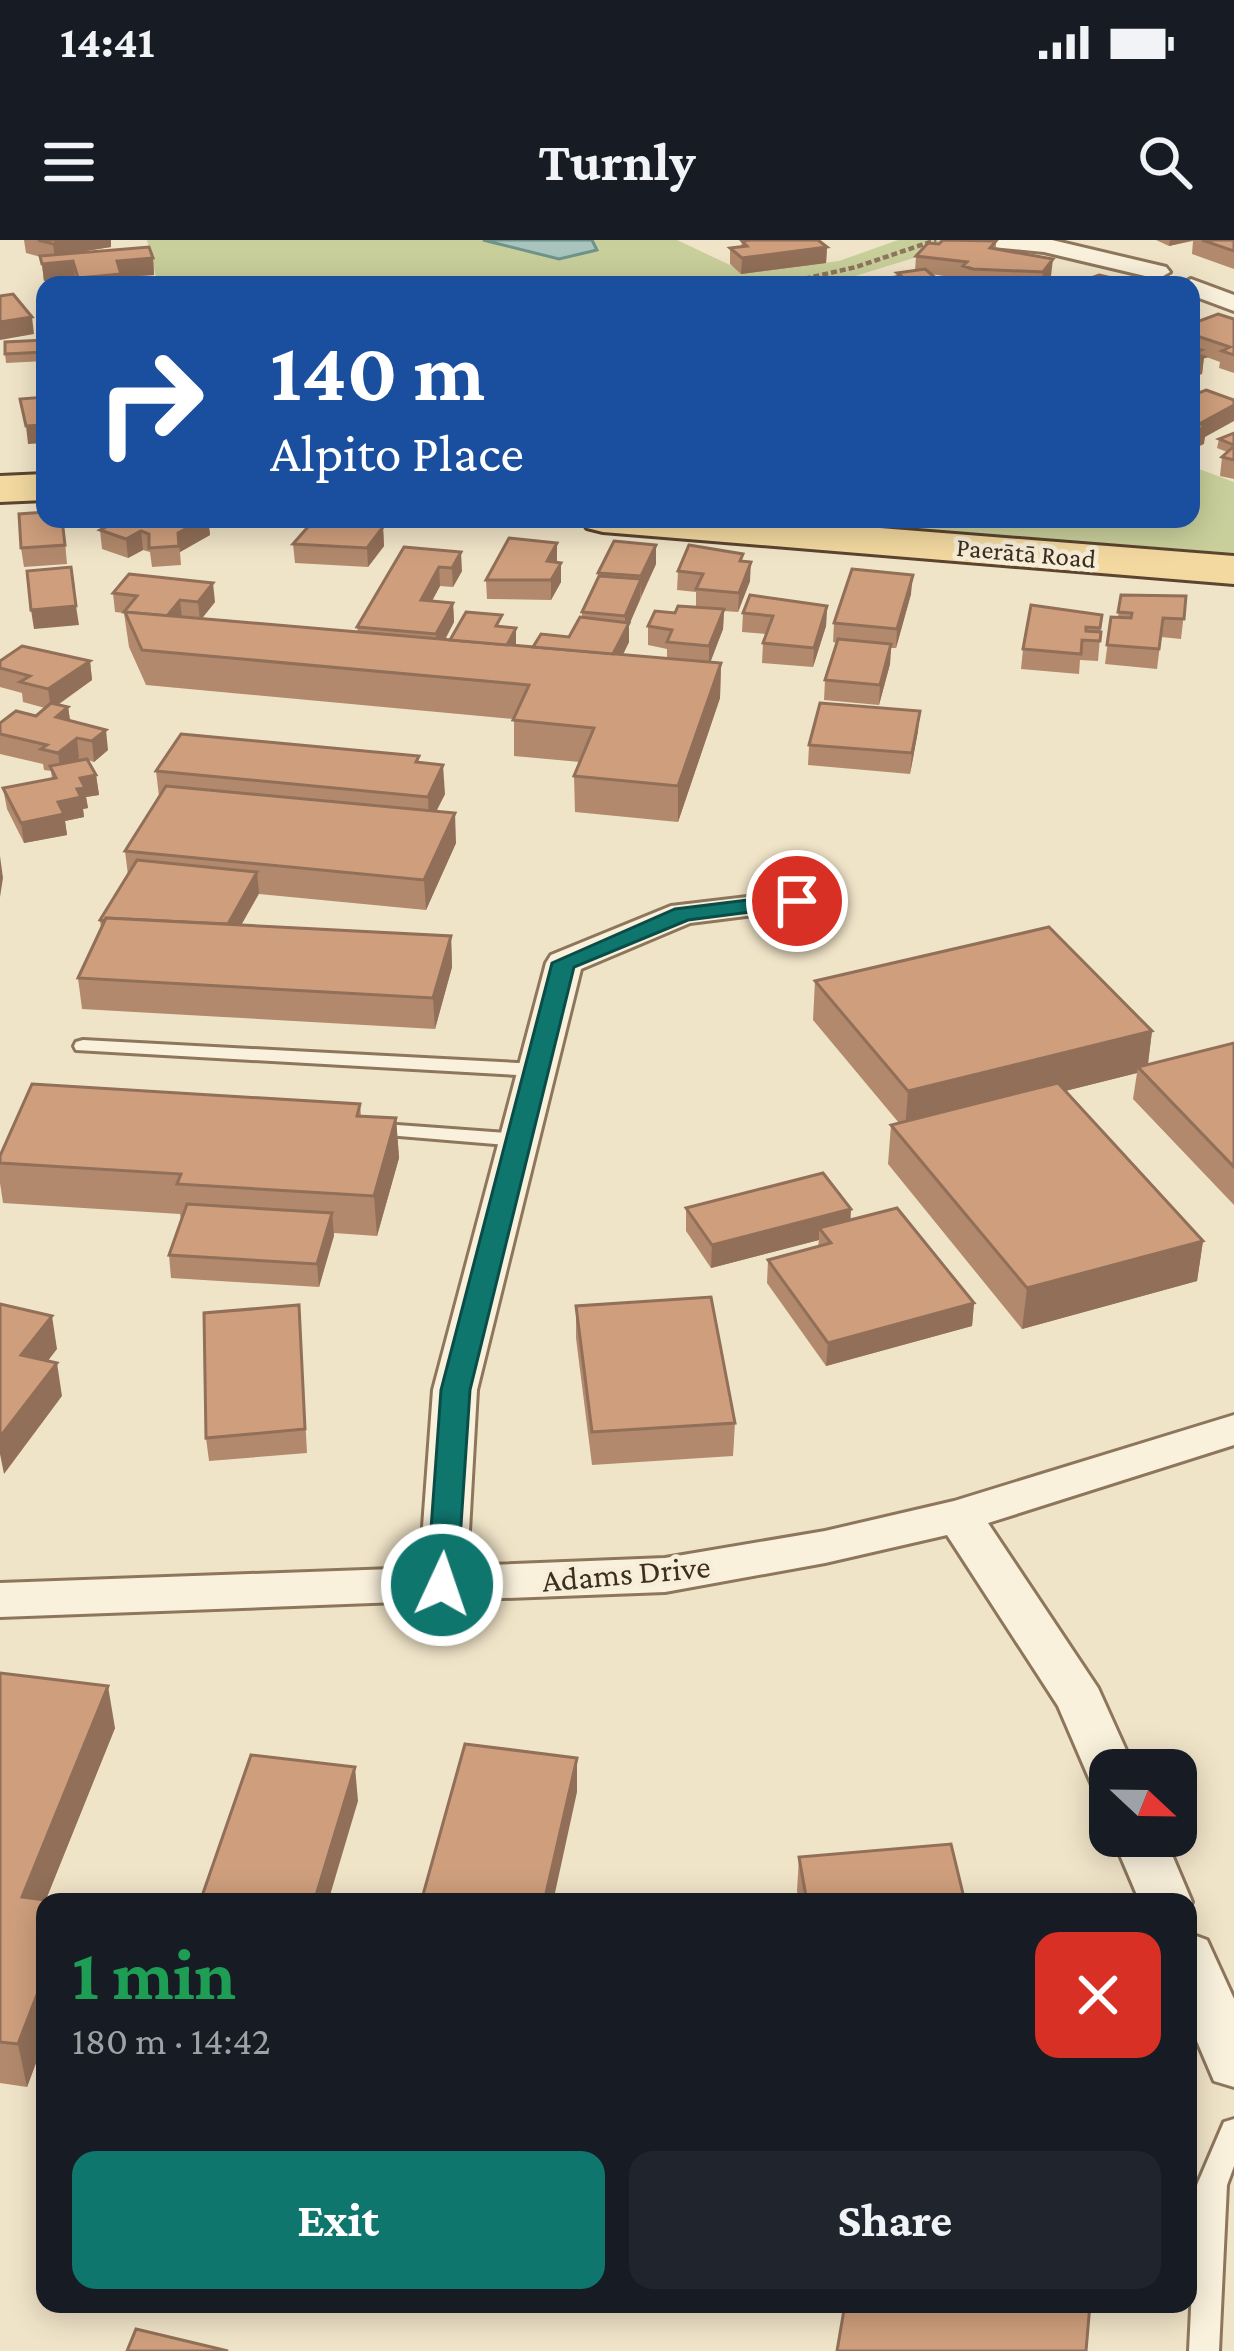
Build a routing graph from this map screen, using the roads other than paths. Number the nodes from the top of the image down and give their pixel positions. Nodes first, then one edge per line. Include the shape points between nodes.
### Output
1 (992, 240) edge
2 (1094, 240) edge
3 (1158, 272) junction
4 (1168, 276) edge
5 (1200, 289) edge
6 (1234, 304) edge
7 (36, 488) edge
8 (0, 489) edge
9 (714, 528) edge
10 (1234, 570) edge
11 (797, 901) dead end
12 (83, 1046) dead end
13 (536, 1070) junction
14 (351, 1128) edge
15 (519, 1140) junction
16 (1234, 1430) edge
17 (958, 1516) junction
18 (442, 1585) junction
19 (0, 1600) edge
20 (1101, 1749) edge
21 (1147, 1857) edge
22 (1162, 1893) edge
23 (1197, 1976) edge
24 (1234, 2064) edge
25 (1234, 2131) edge
26 (1204, 2351) edge

1 - 3 street
2 - 3 street
3 - 4 street
5 - 6 street
7 - 8 main road
9 - 10 main road, Paerātā Road
11 - 13 street via 683,914 563,963
12 - 13 lane
13 - 15 street
14 - 15 lane
15 - 18 street via 455,1390
16 - 17 street, Adams Drive
17 - 18 street, Adams Drive via 665,1575
17 - 20 street via 1081,1702
18 - 19 street, Adams Drive
21 - 22 street
23 - 24 street
25 - 26 lane via 1212,2186

